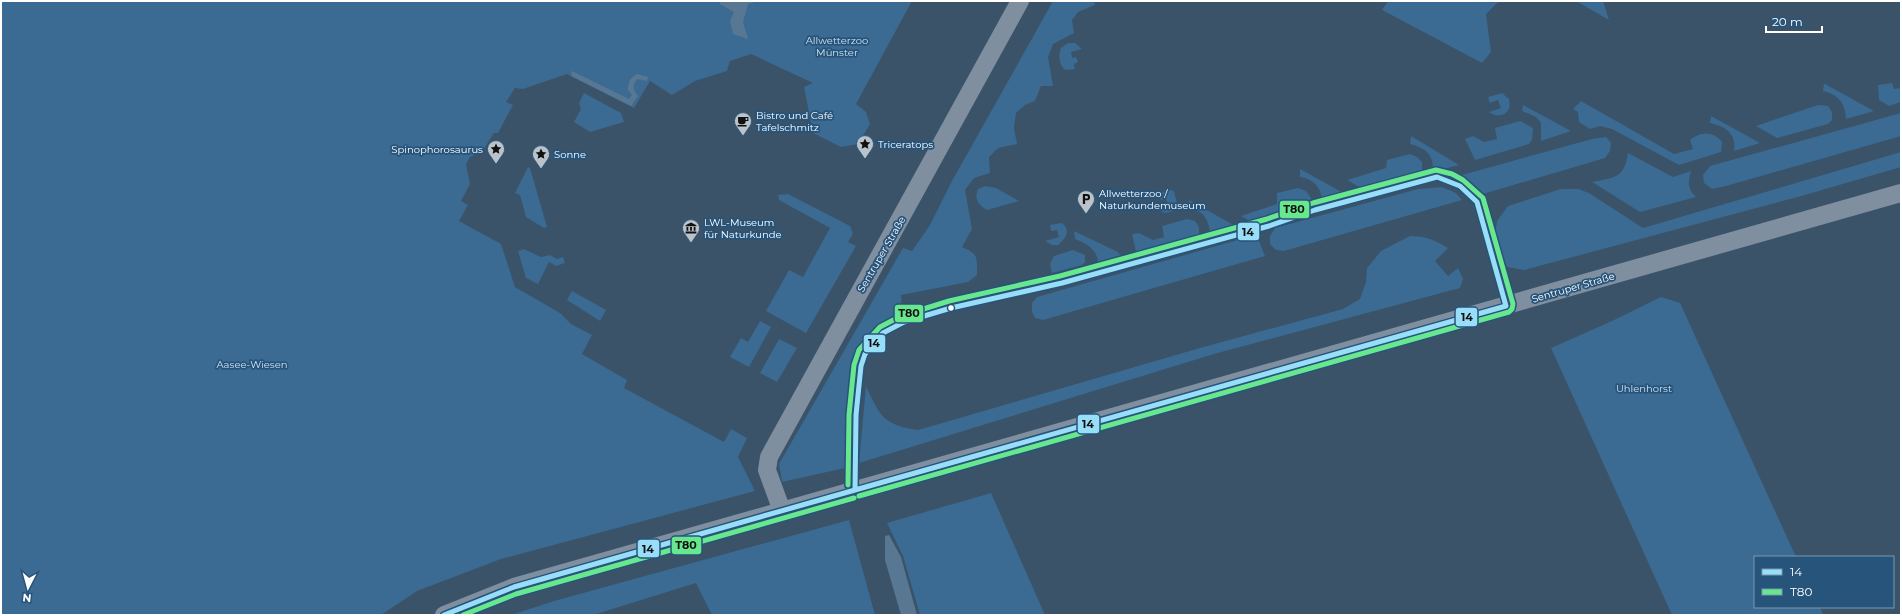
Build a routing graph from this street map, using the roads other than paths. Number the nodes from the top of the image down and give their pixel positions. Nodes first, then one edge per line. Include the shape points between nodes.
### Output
1 (1020, 1) edge
2 (1901, 193) edge
3 (782, 511) junction
4 (444, 615) edge

1 - 3 street, Sentruper Straße via 769,457 767,470
2 - 3 street, Sentruper Straße
3 - 4 street, Sentruper Straße via 514,587

